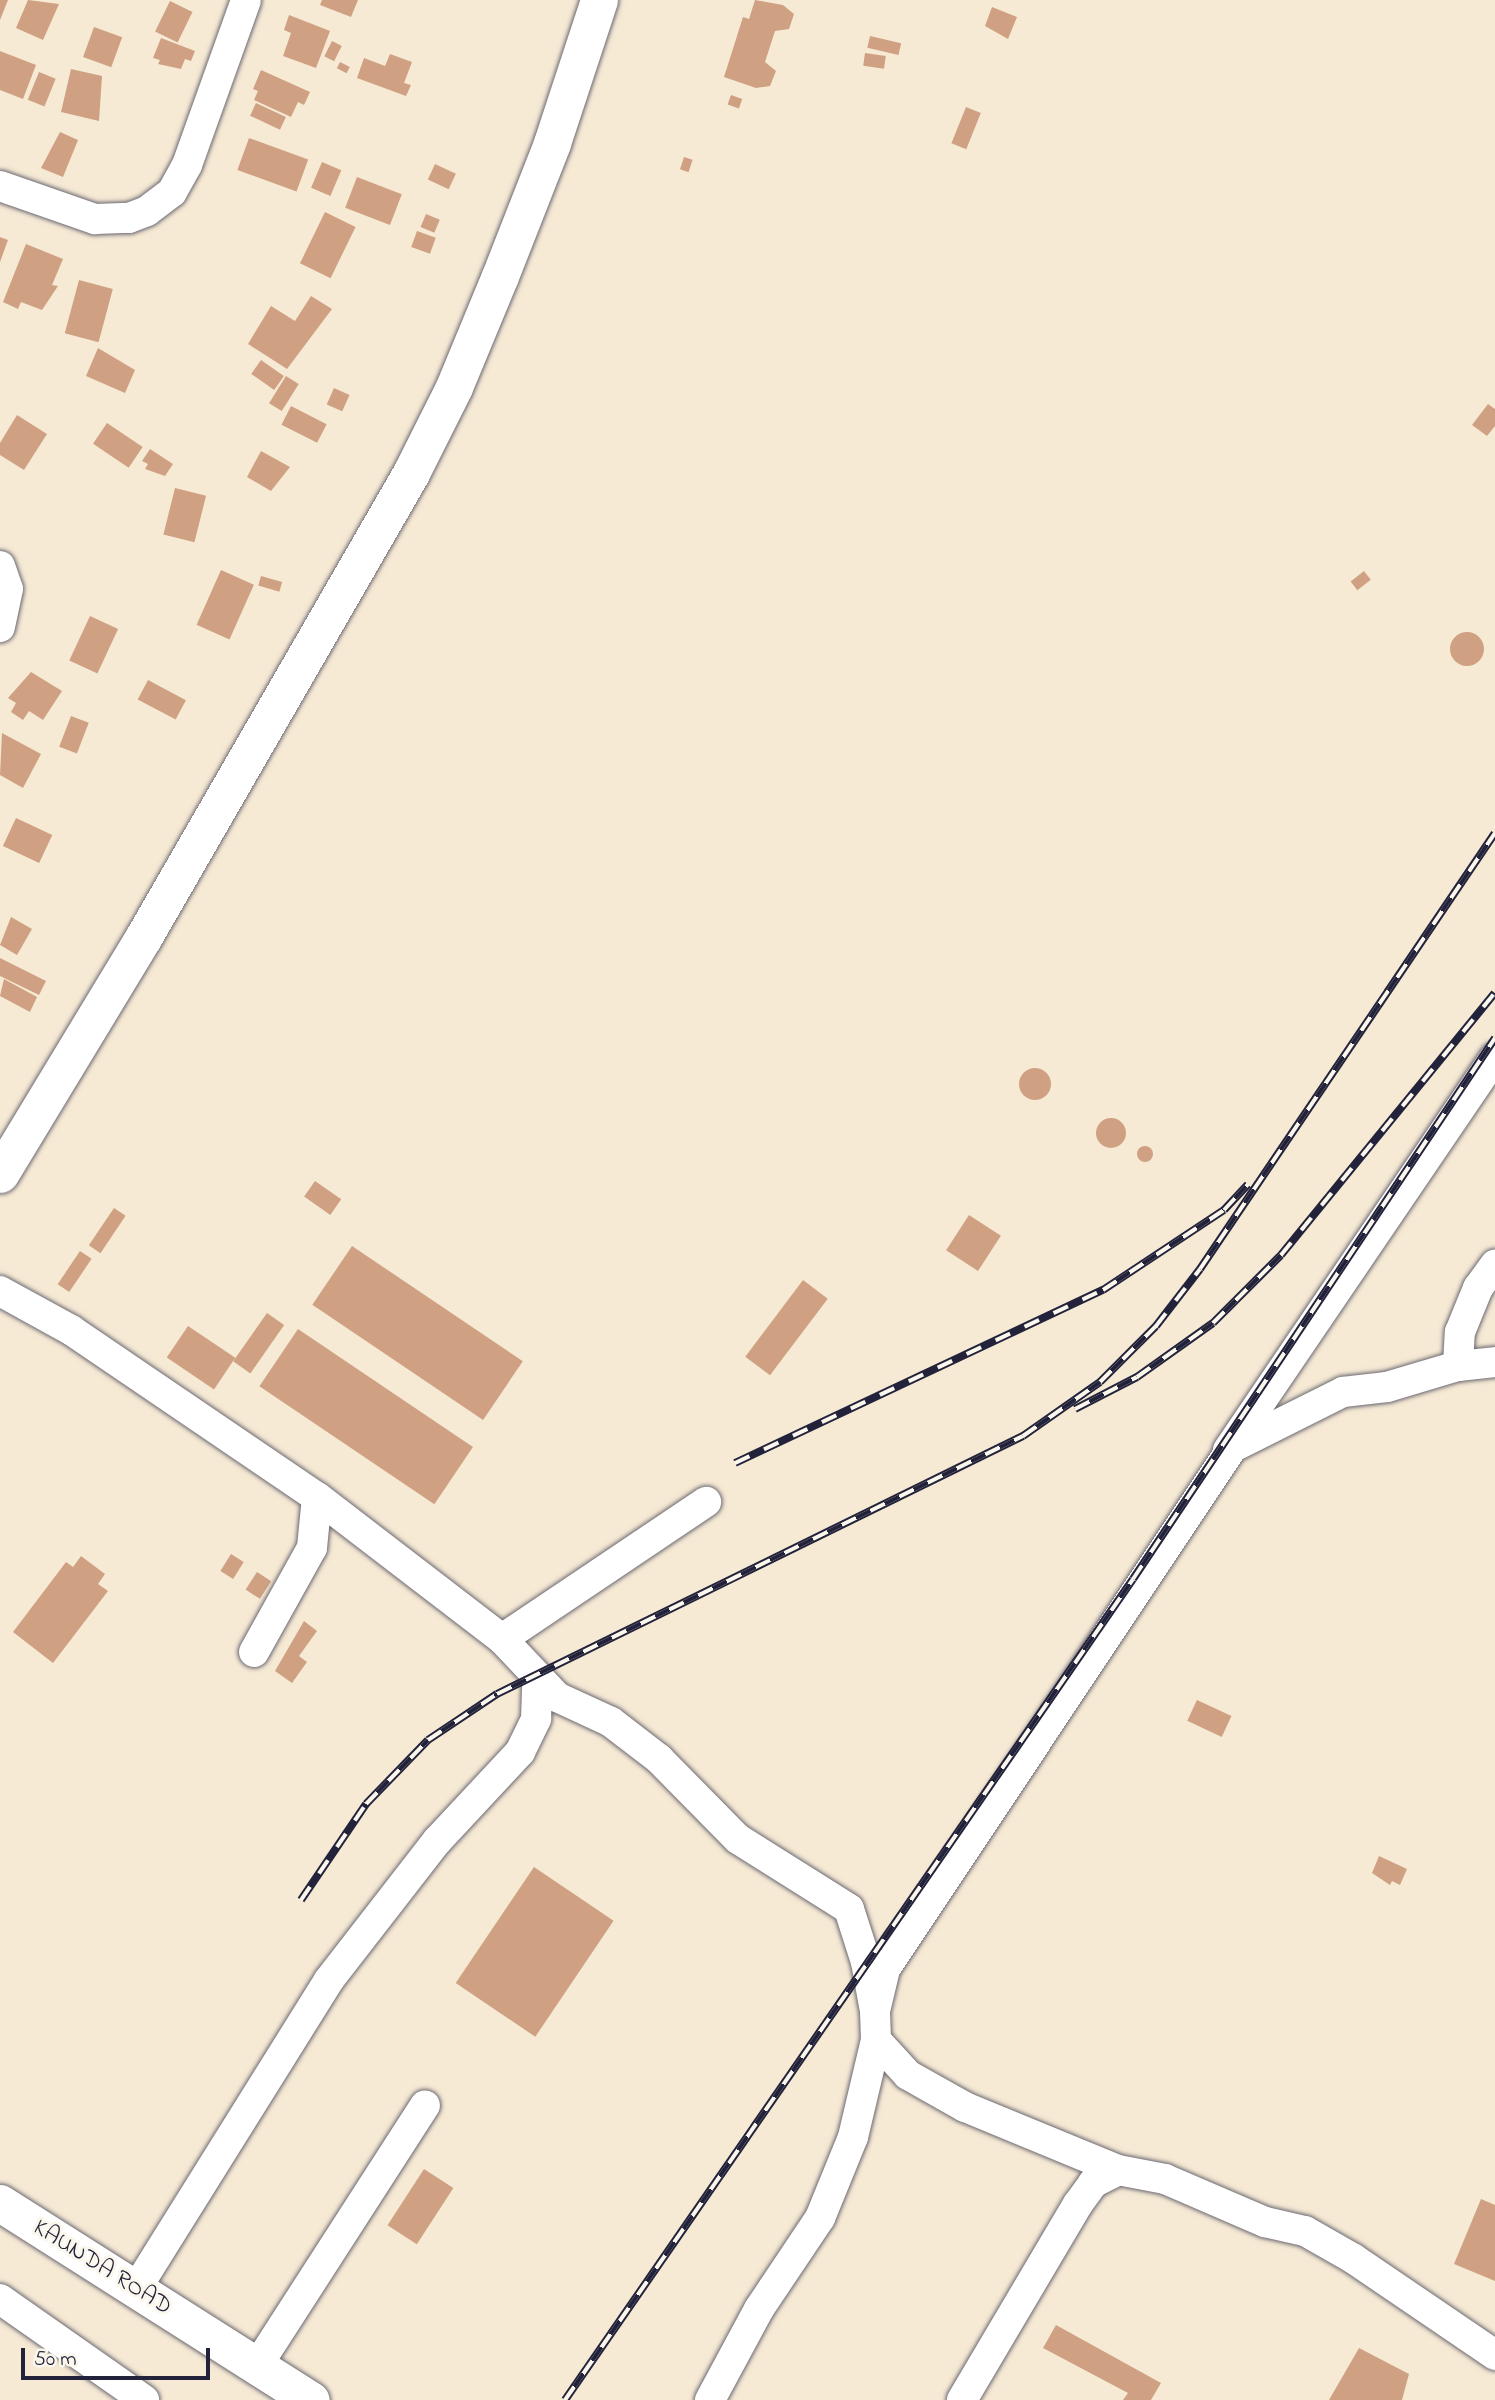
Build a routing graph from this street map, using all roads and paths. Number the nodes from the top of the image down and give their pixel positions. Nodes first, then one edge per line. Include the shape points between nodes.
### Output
1 (246, 0) edge
2 (598, 0) edge
3 (0, 186) edge
4 (0, 566) edge
5 (0, 627) edge
6 (1495, 1057) edge
7 (0, 1174) edge
8 (1495, 1265) edge
9 (0, 1291) edge
10 (1495, 1362) edge
11 (1458, 1366) junction
12 (1232, 1448) junction
13 (317, 1497) junction
14 (706, 1502) dead end
15 (502, 1639) junction
16 (254, 1651) dead end
17 (537, 1681) junction
18 (876, 2026) junction
19 (425, 2105) dead end
20 (1118, 2171) junction
21 (0, 2203) edge
22 (136, 2289) junction
23 (0, 2300) edge
24 (1495, 2355) edge
25 (268, 2382) edge
26 (144, 2400) edge
27 (311, 2400) edge
28 (710, 2400) edge
29 (962, 2400) edge

1 - 3 street via 187,165 172,192 147,211 129,218 95,219
2 - 7 main road via 552,143 500,275 454,387 411,473 143,938
4 - 5 street via 8,589
6 - 12 street via 1228,1450
8 - 11 street via 1478,1288 1460,1332
9 - 13 street via 82,1337
10 - 11 street
11 - 12 street via 1387,1387 1343,1392
12 - 18 street via 885,1969
13 - 15 street
13 - 16 street via 313,1548
14 - 15 street
15 - 17 street
17 - 18 street via 557,1697 611,1722 659,1759 738,1839 849,1909 866,1962
17 - 22 street via 536,1719 520,1752 438,1841 329,1980
18 - 20 street via 908,2075 965,2107
18 - 28 street via 853,2137 820,2218 759,2309
19 - 25 street
20 - 24 street via 1165,2179 1265,2222 1305,2231
20 - 29 street via 1093,2183 1078,2204
21 - 22 main road, KAUNDA ROAD
22 - 25 main road, KAUNDA ROAD
23 - 26 street
25 - 27 main road, KAUNDA ROAD

